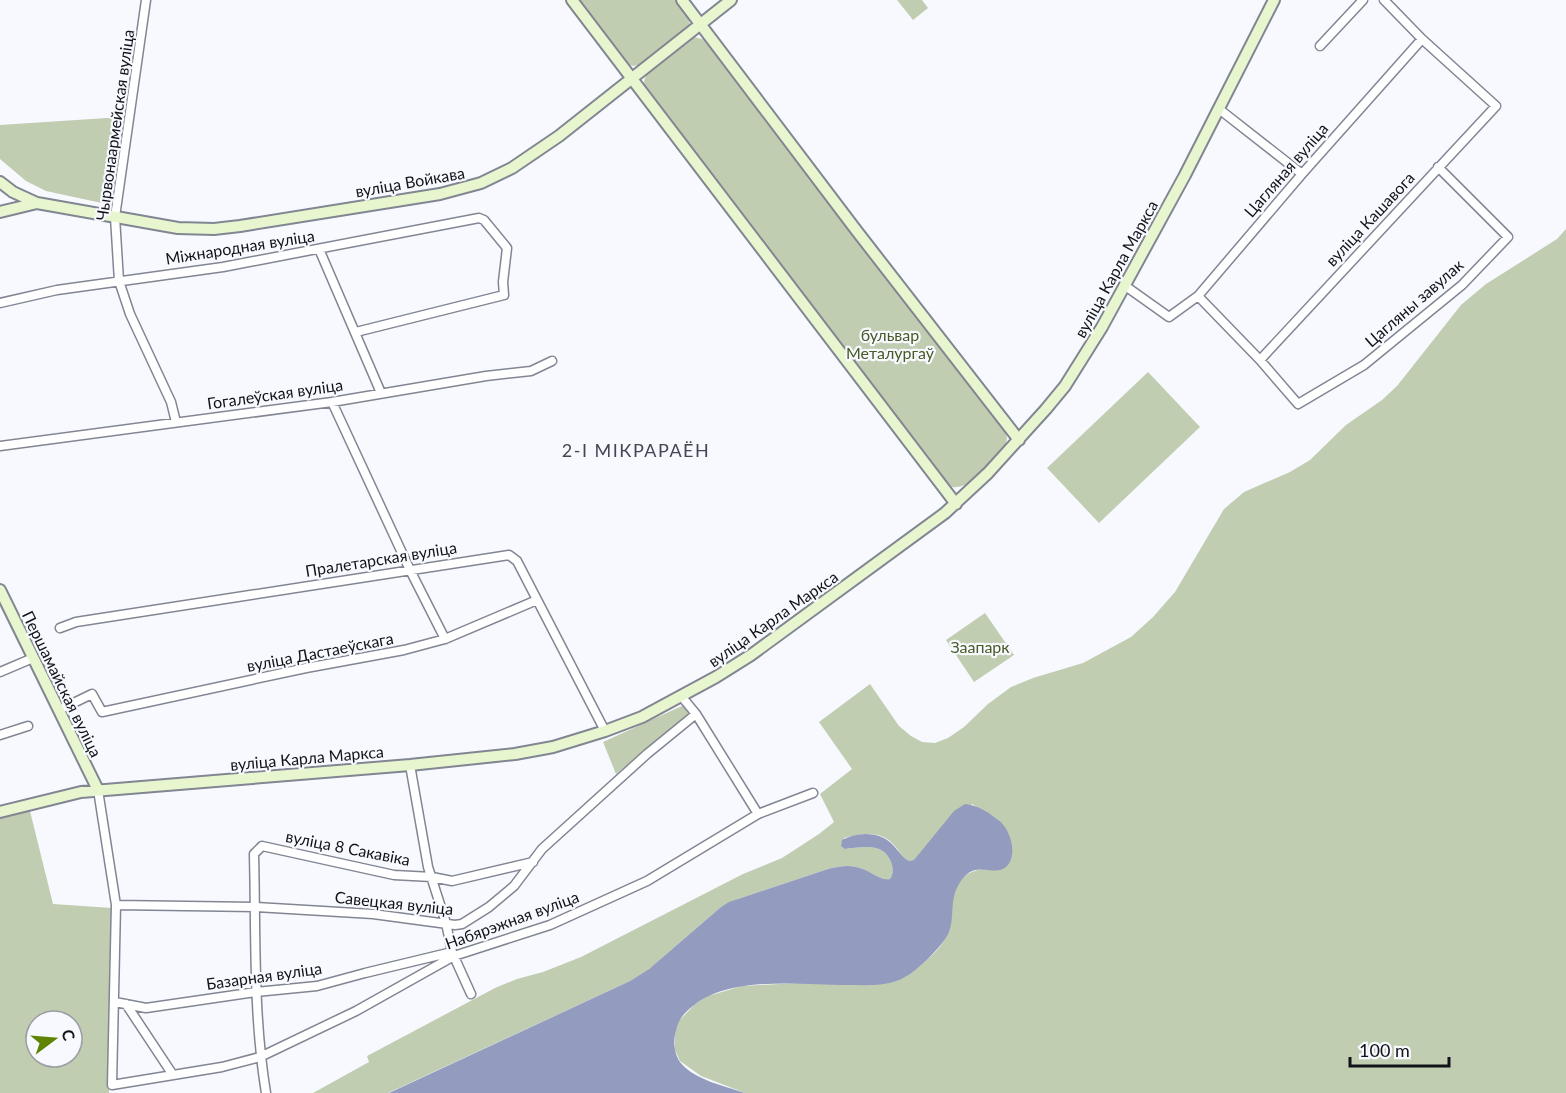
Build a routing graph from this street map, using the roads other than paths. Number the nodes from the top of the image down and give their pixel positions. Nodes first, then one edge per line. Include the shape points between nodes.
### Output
1 (146, 0) edge
2 (572, 0) edge
3 (682, 0) edge
4 (731, 0) edge
5 (1274, 0) edge
6 (1363, 0) edge
7 (1384, 0) edge
8 (700, 24) junction
9 (1422, 39) junction
10 (1320, 46) dead end
11 (631, 79) junction
12 (1219, 109) junction
13 (1438, 167) junction
14 (1302, 174) junction
15 (0, 182) edge
16 (37, 203) junction
17 (0, 212) edge
18 (115, 217) junction
19 (319, 249) junction
20 (119, 281) junction
21 (1124, 285) junction
22 (1198, 296) junction
23 (0, 303) edge
24 (356, 332) junction
25 (1260, 360) junction
26 (552, 361) dead end
27 (381, 393) junction
28 (332, 402) junction
29 (176, 422) junction
30 (1018, 440) junction
31 (0, 446) edge
32 (956, 504) junction
33 (410, 570) junction
34 (0, 590) edge
35 (537, 600) junction
36 (60, 628) dead end
37 (445, 639) junction
38 (33, 658) junction
39 (0, 672) edge
40 (682, 697) junction
41 (59, 710) junction
42 (696, 714) junction
43 (28, 726) dead end
44 (605, 731) junction
45 (0, 735) edge
46 (410, 765) junction
47 (98, 790) junction
48 (813, 793) dead end
49 (0, 812) edge
50 (758, 814) junction
51 (533, 862) junction
52 (432, 877) junction
53 (116, 905) junction
54 (256, 908) junction
55 (446, 923) junction
56 (453, 954) junction
57 (256, 992) junction
58 (471, 994) dead end
59 (115, 1002) junction
60 (126, 1004) junction
61 (260, 1057) junction
62 (173, 1075) junction
63 (266, 1093) edge

1 - 18 street, Чырвонаармейская вуліца
2 - 11 main road
3 - 8 main road
4 - 8 main road, вуліца Войкава
5 - 12 main road, вуліца Карла Маркса
6 - 10 street
7 - 9 street
8 - 11 main road, вуліца Войкава
8 - 30 main road
9 - 13 street, вуліца Кашавога via 1496,106
9 - 14 street, Цагляная вуліца
11 - 18 main road, вуліца Войкава via 523,161 481,183 456,190 214,229 178,228
11 - 32 main road
12 - 14 street
12 - 21 main road, вуліца Карла Маркса
13 - 25 street, вуліца Кашавога
13 - 25 street, Цагляны завулак via 1508,237 1462,285 1364,365 1298,404
14 - 22 street, Цагляная вуліца
15 - 16 main road, вуліца Войкава
16 - 17 main road, вуліца Войкава
16 - 18 main road, вуліца Войкава
18 - 20 street, Чырвонаармейская вуліца
19 - 20 street, Міжнародная вуліца
19 - 24 street
19 - 24 street, Міжнародная вуліца via 480,218 507,248 504,295
20 - 23 street, Міжнародная вуліца
20 - 29 street, Чырвонаармейская вуліца
21 - 22 street, Цагляная вуліца via 1169,316
21 - 30 main road, вуліца Карла Маркса via 1065,386
22 - 25 street
24 - 27 street
26 - 27 street, Гогалеўская вуліца via 531,371
27 - 28 street, Гогалеўская вуліца
28 - 29 street, Гогалеўская вуліца
28 - 33 street
29 - 31 street, Гогалеўская вуліца
30 - 32 main road, вуліца Карла Маркса
32 - 40 main road, вуліца Карла Маркса via 751,655
33 - 35 street, Пралетарская вуліца via 509,555 517,561
33 - 36 street, Пралетарская вуліца via 88,620
33 - 37 street
34 - 38 main road, Першамайская вуліца
35 - 37 street, вуліца Дастаеўскага
35 - 44 street, Пралетарская вуліца
37 - 41 street, вуліца Дастаеўскага via 102,712 92,694
38 - 39 street
38 - 41 main road, Першамайская вуліца
40 - 42 street
40 - 44 main road, вуліца Карла Маркса
41 - 47 main road, Першамайская вуліца
42 - 50 street
42 - 51 street, Савецкая вуліца via 542,849
43 - 45 street
44 - 46 main road, вуліца Карла Маркса via 515,754
46 - 47 main road, вуліца Карла Маркса
46 - 52 street
47 - 49 main road, вуліца Карла Маркса via 69,793
47 - 53 street
48 - 50 street, Набярэжная вуліца
50 - 56 street, Набярэжная вуліца via 647,881 601,903 550,925
51 - 52 street, вуліца 8 Сакавіка via 452,881
51 - 55 street, Савецкая вуліца via 514,886 489,907 462,924
52 - 54 street, вуліца 8 Сакавіка via 394,875 262,846 254,854
52 - 55 street
53 - 54 street, Савецкая вуліца
53 - 59 street
54 - 55 street, Савецкая вуліца via 373,914
54 - 57 street
55 - 56 street
56 - 57 street, Базарная вуліца via 318,986
56 - 58 street
56 - 61 street, Набярэжная вуліца via 356,1011
57 - 60 street, Базарная вуліца via 146,1008
57 - 61 street
59 - 60 street, Базарная вуліца
59 - 62 street, Набярэжная вуліца via 112,1085
60 - 62 street
61 - 62 street, Набярэжная вуліца
61 - 63 street

